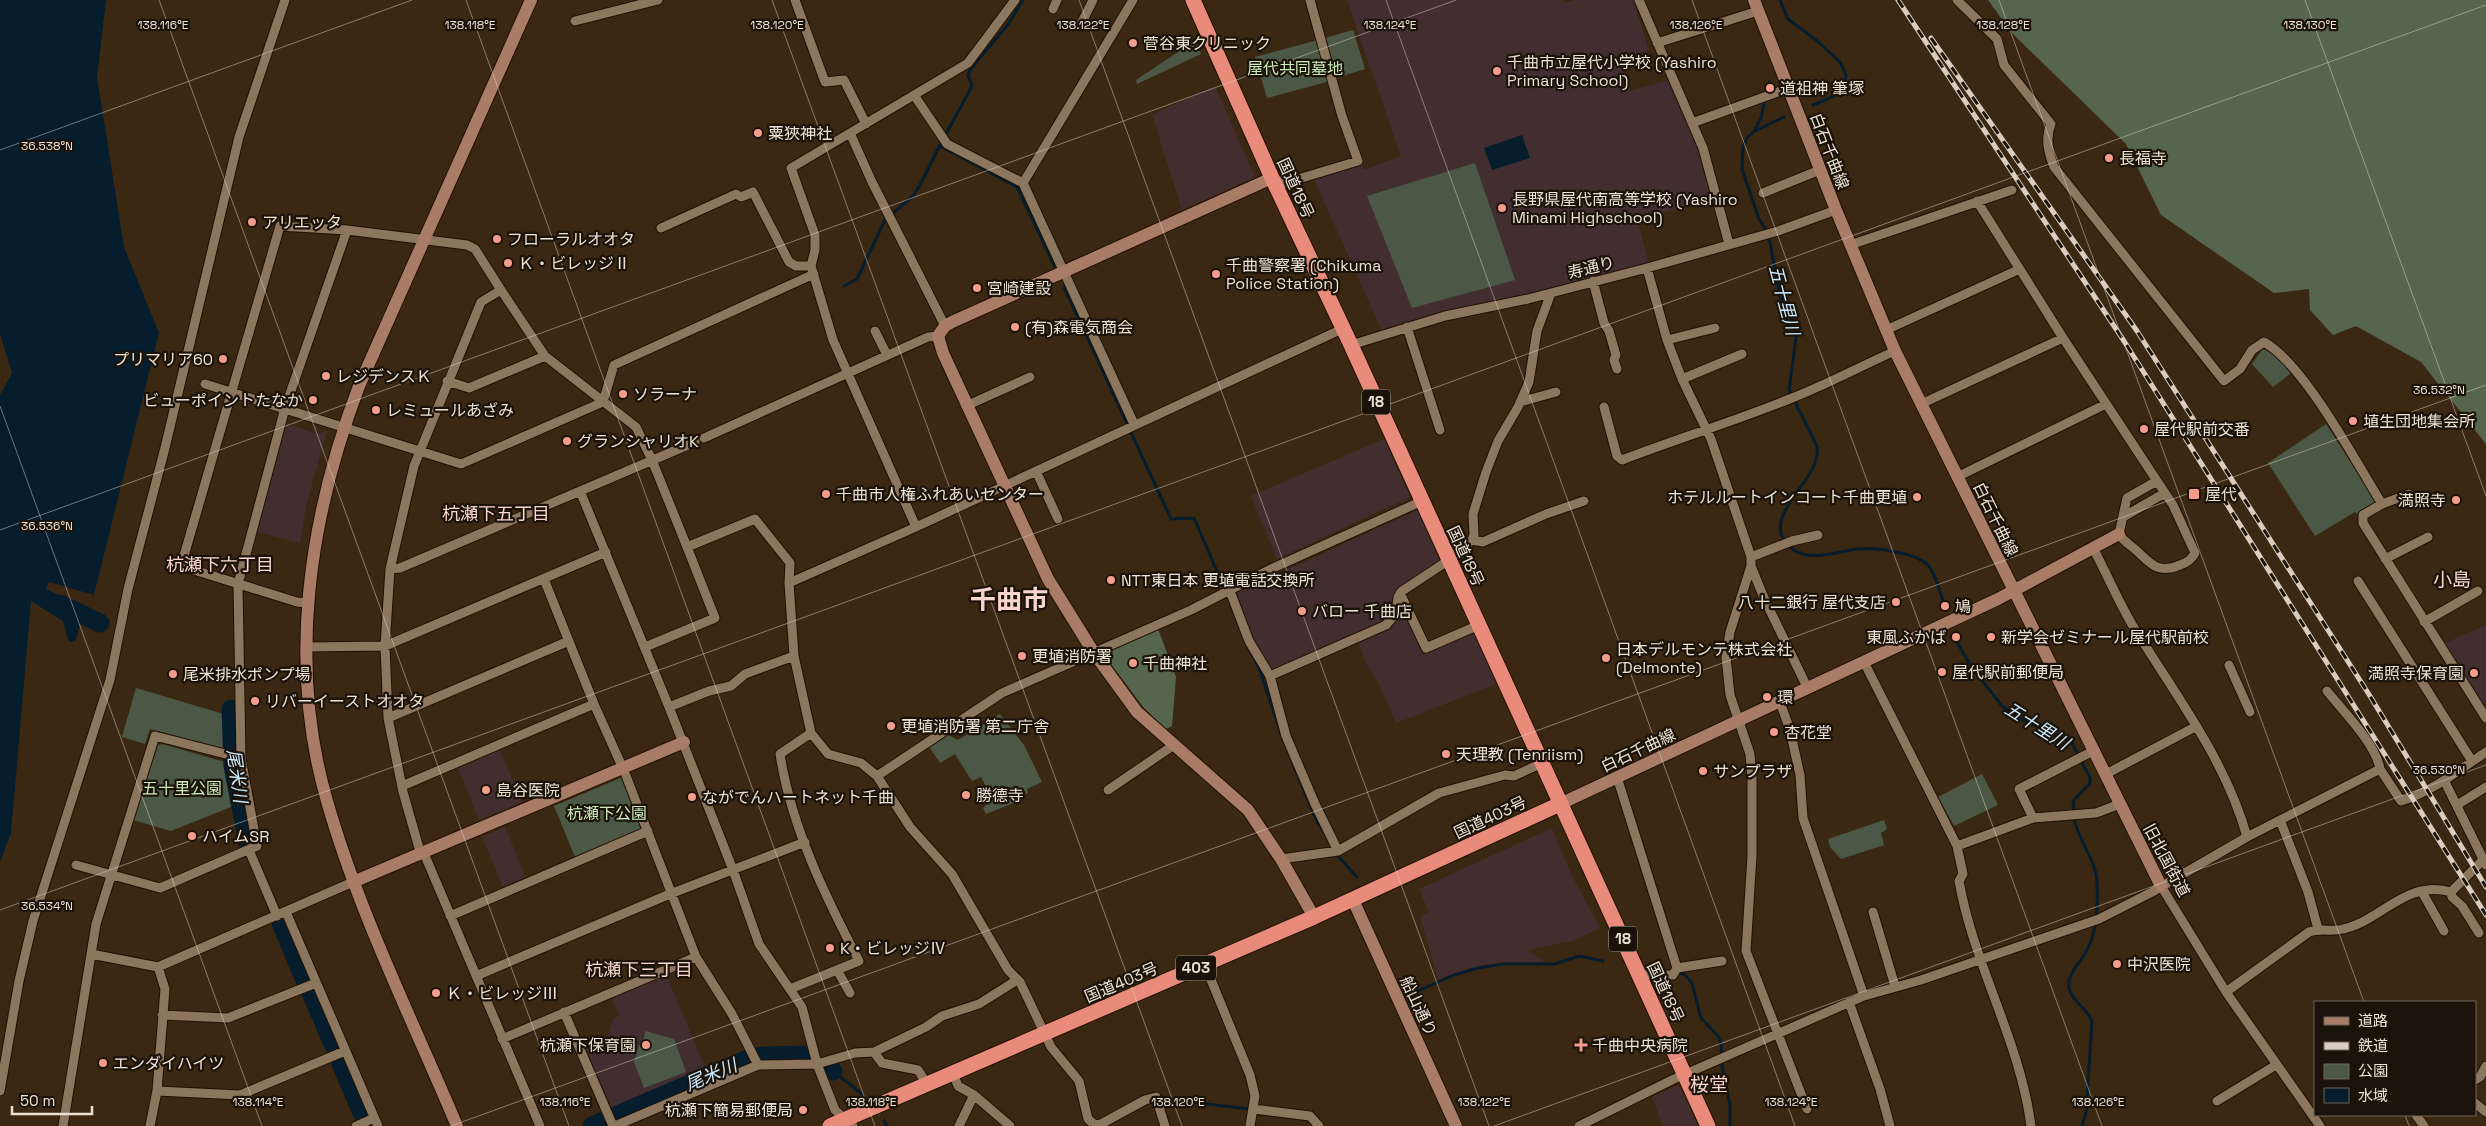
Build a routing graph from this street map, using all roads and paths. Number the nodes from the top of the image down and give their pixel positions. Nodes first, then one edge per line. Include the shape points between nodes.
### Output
1 (285, 0) edge
2 (531, 0) edge
3 (658, 0) edge
4 (795, 0) edge
5 (1016, 0) edge
6 (1057, 0) edge
7 (1093, 0) edge
8 (1133, 0) edge
9 (1193, 0) edge
10 (1310, 0) edge
11 (1638, 0) edge
12 (1958, 0) edge
13 (1756, 6) edge
14 (1052, 9) dead end
15 (575, 20) dead end
16 (1081, 24) dead end
17 (1657, 43) junction
18 (1789, 88) junction
19 (914, 95) junction
20 (866, 124) junction
21 (1692, 124) junction
22 (850, 133) junction
23 (1820, 170) junction
24 (1272, 178) junction
25 (1023, 184) junction
26 (2012, 190) dead end
27 (1763, 192) dead end
28 (1977, 201) junction
29 (1836, 210) junction
30 (661, 228) dead end
31 (348, 230) junction
32 (424, 240) junction
33 (1728, 244) junction
34 (1850, 245) junction
35 (1647, 268) junction
36 (2020, 269) junction
37 (812, 270) junction
38 (1064, 272) junction
39 (1593, 281) junction
40 (501, 290) junction
41 (1551, 292) junction
42 (1407, 327) junction
43 (1715, 328) dead end
44 (1342, 329) junction
45 (1886, 330) junction
46 (875, 331) dead end
47 (941, 331) junction
48 (2063, 338) junction
49 (1667, 340) junction
50 (1351, 345) junction
51 (1895, 351) junction
52 (1742, 354) dead end
53 (544, 356) junction
54 (887, 356) junction
55 (1617, 369) dead end
56 (848, 373) junction
57 (1030, 377) dead end
58 (1682, 379) junction
59 (448, 381) junction
60 (205, 384) dead end
61 (232, 392) junction
62 (1556, 392) dead end
63 (603, 402) junction
64 (1520, 402) junction
65 (1921, 404) junction
66 (2106, 404) junction
67 (966, 406) junction
68 (1604, 407) dead end
69 (285, 408) junction
70 (343, 427) junction
71 (1131, 427) junction
72 (1440, 430) dead end
73 (1706, 430) junction
74 (420, 450) junction
75 (652, 460) junction
76 (1036, 471) junction
77 (1957, 477) junction
78 (2157, 481) junction
79 (1004, 487) junction
80 (580, 491) junction
81 (2165, 494) junction
82 (2409, 494) dead end
83 (1422, 501) junction
84 (1584, 501) dead end
85 (2382, 504) junction
86 (2123, 517) junction
87 (1058, 519) dead end
88 (916, 527) junction
89 (1818, 534) dead end
90 (2119, 534) junction
91 (2428, 537) dead end
92 (1472, 540) junction
93 (687, 547) junction
94 (2093, 548) junction
95 (606, 552) junction
96 (2385, 559) junction
97 (1449, 560) junction
98 (1751, 561) junction
99 (390, 569) junction
100 (544, 579) junction
101 (2358, 581) dead end
102 (789, 583) junction
103 (238, 584) junction
104 (2478, 590) dead end
105 (2013, 592) junction
106 (1226, 593) junction
107 (1400, 593) junction
108 (307, 602) junction
109 (2424, 622) junction
110 (1479, 624) junction
111 (569, 641) junction
112 (307, 646) junction
113 (385, 646) junction
114 (645, 647) junction
115 (1094, 653) junction
116 (794, 656) junction
117 (1864, 662) junction
118 (2229, 665) dead end
119 (1270, 676) junction
120 (1808, 689) junction
121 (2327, 691) dead end
122 (1780, 702) junction
123 (594, 704) junction
124 (669, 707) junction
125 (2483, 708) edge
126 (2250, 712) dead end
127 (388, 718) junction
128 (2486, 718) edge
129 (1738, 722) junction
130 (2195, 727) junction
131 (811, 733) junction
132 (684, 742) junction
133 (1174, 745) junction
134 (2095, 750) junction
135 (2486, 752) edge
136 (239, 758) junction
137 (2472, 761) junction
138 (1542, 763) junction
139 (622, 768) junction
140 (2380, 769) junction
141 (2106, 774) junction
142 (877, 776) junction
143 (1618, 777) junction
144 (2444, 780) junction
145 (402, 786) junction
146 (2486, 786) edge
147 (1108, 790) dead end
148 (1560, 804) junction
149 (2120, 804) junction
150 (2457, 805) junction
151 (2034, 818) junction
152 (2280, 820) junction
153 (648, 832) junction
154 (2247, 837) junction
155 (805, 842) junction
156 (1957, 846) junction
157 (249, 850) junction
158 (1338, 851) junction
159 (423, 854) junction
160 (2484, 856) edge
161 (1281, 859) junction
162 (76, 865) dead end
163 (733, 870) junction
164 (112, 874) junction
165 (353, 882) junction
166 (2161, 886) junction
167 (2422, 892) junction
168 (2451, 892) junction
169 (670, 894) junction
170 (1353, 900) junction
171 (1873, 912) dead end
172 (282, 914) junction
173 (450, 916) junction
174 (1314, 917) junction
175 (2318, 929) junction
176 (2444, 930) dead end
177 (2479, 933) dead end
178 (91, 954) junction
179 (696, 957) junction
180 (1980, 959) junction
181 (1722, 961) dead end
182 (1205, 965) junction
183 (158, 966) junction
184 (837, 970) junction
185 (1675, 972) junction
186 (1639, 975) junction
187 (476, 976) junction
188 (1017, 980) junction
189 (316, 982) junction
190 (1895, 986) junction
191 (790, 989) junction
192 (2226, 992) junction
193 (850, 993) dead end
194 (1864, 996) junction
195 (1849, 1002) junction
196 (564, 1012) junction
197 (162, 1015) junction
198 (1778, 1032) junction
199 (1044, 1034) junction
200 (502, 1039) junction
201 (345, 1050) junction
202 (874, 1052) junction
203 (757, 1063) junction
204 (817, 1064) junction
205 (2276, 1065) junction
206 (2486, 1066) edge
207 (953, 1073) junction
208 (1685, 1075) junction
209 (2476, 1079) edge
210 (927, 1084) junction
211 (157, 1090) junction
212 (0, 1091) edge
213 (974, 1095) junction
214 (2217, 1100) dead end
215 (2476, 1104) edge
216 (1253, 1109) junction
217 (1807, 1109) dead end
218 (2486, 1112) edge
219 (376, 1122) edge
220 (612, 1122) edge
221 (849, 1123) edge
222 (63, 1126) edge
223 (150, 1126) edge
224 (356, 1126) edge
225 (457, 1126) edge
226 (540, 1126) edge
227 (830, 1126) edge
228 (959, 1126) edge
229 (1010, 1126) edge
230 (1165, 1126) edge
231 (1250, 1126) edge
232 (1319, 1126) edge
233 (1456, 1126) edge
234 (1579, 1126) edge
235 (1708, 1126) edge
236 (1890, 1126) edge
237 (2031, 1126) edge
238 (2320, 1126) edge

1 - 212 street via 239,137 128,589 110,680 33,921
2 - 32 street
3 - 15 street
4 - 20 street via 825,82 844,80
5 - 19 street via 968,63
6 - 14 street
7 - 16 street
8 - 25 street
9 - 24 highway, 国道18号 / 18
10 - 24 street via 1358,161 1285,183
11 - 17 street
12 - 85 street via 1997,39 2004,66 2051,124 2047,134 2054,167 2224,381 2240,369 2252,350 2264,342 2288,361 2318,401
13 - 17 street
13 - 18 street, 白石千曲線
17 - 21 street
18 - 21 street
18 - 23 street, 白石千曲線
19 - 20 street
19 - 25 street via 944,139
20 - 22 street
21 - 33 street via 1710,170
22 - 37 street via 791,168 815,235
22 - 47 street
23 - 27 street
23 - 29 street, 白石千曲線
24 - 38 street
24 - 44 highway, 国道18号 / 18
25 - 38 street
26 - 28 street
28 - 34 street
28 - 36 street
29 - 33 street, 寿通り
29 - 34 street, 白石千曲線
30 - 37 street via 736,194 741,197 753,192 789,262
31 - 32 street
31 - 61 street via 280,226
31 - 69 street
32 - 40 street via 475,249
32 - 70 street
33 - 35 street, 寿通り
34 - 45 street, 白石千曲線
35 - 39 street, 寿通り
35 - 49 street
36 - 45 street
36 - 48 street
37 - 56 street via 833,340
37 - 63 street via 614,365
38 - 47 street
38 - 71 street
39 - 41 street, 寿通り
39 - 55 street via 1616,355
40 - 53 street
40 - 59 street via 481,302
41 - 42 street, 寿通り
41 - 64 street via 1537,331 1528,382
42 - 50 street, 寿通り
42 - 72 street
43 - 49 street
44 - 50 highway, 国道18号 / 18
44 - 71 street
45 - 51 street, 白石千曲線
46 - 54 street
47 - 54 street
47 - 67 street via 943,353
48 - 65 street
48 - 66 street
49 - 58 street
50 - 83 highway, 国道18号 / 18
51 - 65 street, 白石千曲線
51 - 73 street via 1792,398
52 - 58 street
53 - 59 street via 469,388
53 - 63 street
54 - 56 street
56 - 75 street
56 - 88 street
57 - 67 street
58 - 73 street
59 - 74 street
60 - 61 street
61 - 69 street
61 - 103 street via 181,566
62 - 64 street
63 - 74 street via 461,464
63 - 75 street via 636,427
64 - 92 street via 1501,434 1486,472 1473,514
65 - 77 street, 白石千曲線
66 - 77 street
66 - 78 street
67 - 79 street
68 - 73 street via 1616,436 1617,456 1622,460
69 - 70 street
69 - 103 street
70 - 74 street
70 - 108 street via 315,535
71 - 76 street
73 - 98 street
74 - 99 street
75 - 80 street
75 - 93 street
76 - 79 street
76 - 87 street
77 - 105 street, 白石千曲線
78 - 81 street
78 - 86 street via 2127,498
79 - 88 street
79 - 115 street via 1048,579
80 - 95 street
80 - 99 street via 400,568
81 - 86 street
81 - 90 street via 2194,545 2195,553 2190,561 2162,569 2144,559
82 - 85 street
83 - 97 highway, 国道18号 / 18
83 - 106 street
84 - 92 street via 1482,542
85 - 96 street via 2363,515 2363,523
86 - 90 street
88 - 102 street
89 - 98 street via 1788,543
90 - 94 street
91 - 96 street
92 - 97 street
93 - 102 street via 755,519 790,563
93 - 114 street via 715,618
94 - 105 street
94 - 130 street via 2132,625
95 - 100 street
95 - 114 street
96 - 109 street
97 - 107 street
97 - 110 highway, 国道18号 / 18
98 - 120 street via 1764,598
98 - 129 street via 1726,651 1730,695
99 - 113 street
100 - 111 street
100 - 113 street
101 - 137 street
102 - 116 street
103 - 108 street via 297,602
103 - 136 street
104 - 109 street
105 - 117 street, 白石千曲線
105 - 134 street, 旧北国街道
106 - 115 street
106 - 119 street
107 - 110 street via 1426,648
107 - 119 street via 1396,613 1386,625
108 - 112 street
109 - 125 street
110 - 138 highway, 国道18号 / 18
111 - 123 street
111 - 127 street
112 - 113 street
112 - 165 street via 310,719 317,759 326,800
113 - 127 street
114 - 124 street
115 - 133 street via 1137,712
115 - 142 street via 1002,693
116 - 124 street via 745,674 731,686
116 - 131 street
117 - 120 street, 白石千曲線
117 - 156 street
118 - 126 street
119 - 158 street via 1286,736
120 - 122 street, 白石千曲線
121 - 140 street via 2370,745
122 - 129 street, 白石千曲線
122 - 194 street via 1800,775 1802,818
123 - 139 street
123 - 145 street
124 - 132 street
125 - 128 street
127 - 145 street
129 - 143 street, 白石千曲線
129 - 198 street via 1750,754 1752,778 1752,856 1746,951
130 - 141 street
130 - 154 street via 2226,783
131 - 142 street via 828,754 861,763
131 - 155 street via 780,754 796,820
132 - 139 street
132 - 163 street
133 - 147 street
133 - 161 street via 1242,804
134 - 141 street, 旧北国街道
134 - 151 street via 2019,789
135 - 137 street
136 - 157 street via 257,846
136 - 164 street via 154,736
137 - 144 street
138 - 148 highway, 国道18号 / 18
138 - 158 street via 1514,776 1505,775 1439,794
139 - 153 street
139 - 159 street
140 - 144 street via 2401,801
140 - 152 street
141 - 149 street, 旧北国街道
142 - 188 street via 910,827 952,874
143 - 148 street, 白石千曲線
143 - 185 street
144 - 150 street
145 - 159 street
146 - 150 street
148 - 170 highway, 国道403号 / 403
148 - 186 highway, 国道18号 / 18
149 - 151 street via 2096,813
149 - 166 street, 旧北国街道
150 - 160 street
151 - 156 street
152 - 154 street
152 - 175 street via 2308,892
153 - 169 street
153 - 173 street
154 - 166 street
155 - 163 street
155 - 184 street via 858,961
156 - 180 street via 1963,874 1959,881 1963,904
157 - 164 street via 160,888
157 - 172 street
158 - 161 street
159 - 165 street
159 - 173 street
160 - 168 street
161 - 174 street
162 - 164 street
163 - 169 street
163 - 191 street via 759,944
164 - 178 street via 96,924
165 - 172 street
165 - 225 street
166 - 180 street via 2099,919
166 - 192 street, 旧北国街道
167 - 168 street
167 - 175 street via 2393,902 2343,930
167 - 176 street
168 - 177 street
169 - 179 street
169 - 187 street
170 - 174 highway, 国道403号 / 403
170 - 233 street, 船山通り
171 - 190 street
172 - 183 street
172 - 189 street
173 - 187 street
174 - 182 highway, 国道403号 / 403
175 - 192 street via 2309,932
178 - 183 street
178 - 222 street
179 - 196 street
179 - 203 street via 732,1014
180 - 190 street
180 - 237 street via 2009,1036 2023,1082
181 - 185 street
182 - 199 highway, 国道403号 / 403
182 - 216 street via 1250,1075 1255,1096
183 - 197 street via 165,989
184 - 191 street
184 - 193 street
185 - 186 street
186 - 208 highway, 国道18号 / 18
187 - 200 street
188 - 199 street
188 - 202 street via 979,1004 942,1016
189 - 197 street via 228,1018
189 - 201 street
190 - 194 street
191 - 204 street via 802,1007
192 - 205 street, 旧北国街道
194 - 195 street
195 - 198 street
195 - 236 street
196 - 200 street
196 - 220 street
197 - 211 street
198 - 208 street
198 - 217 street
199 - 207 highway, 国道403号 / 403
199 - 230 street via 1079,1081 1088,1119 1095,1125 1156,1097
200 - 226 street
201 - 211 street via 240,1095
201 - 219 street
202 - 204 street via 855,1053
202 - 210 street via 882,1063 918,1070
203 - 204 street
203 - 220 street
204 - 221 street via 835,1110
205 - 214 street
205 - 238 street, 旧北国街道
206 - 209 street
207 - 210 highway, 国道403号 / 403
207 - 213 street via 958,1086
208 - 234 street
208 - 235 highway, 国道18号 / 18
210 - 221 highway, 国道403号 / 403
211 - 223 street
213 - 228 street
213 - 229 street
215 - 218 street
216 - 231 street
216 - 232 street via 1310,1116
219 - 224 street
221 - 227 highway, 国道403号 / 403

